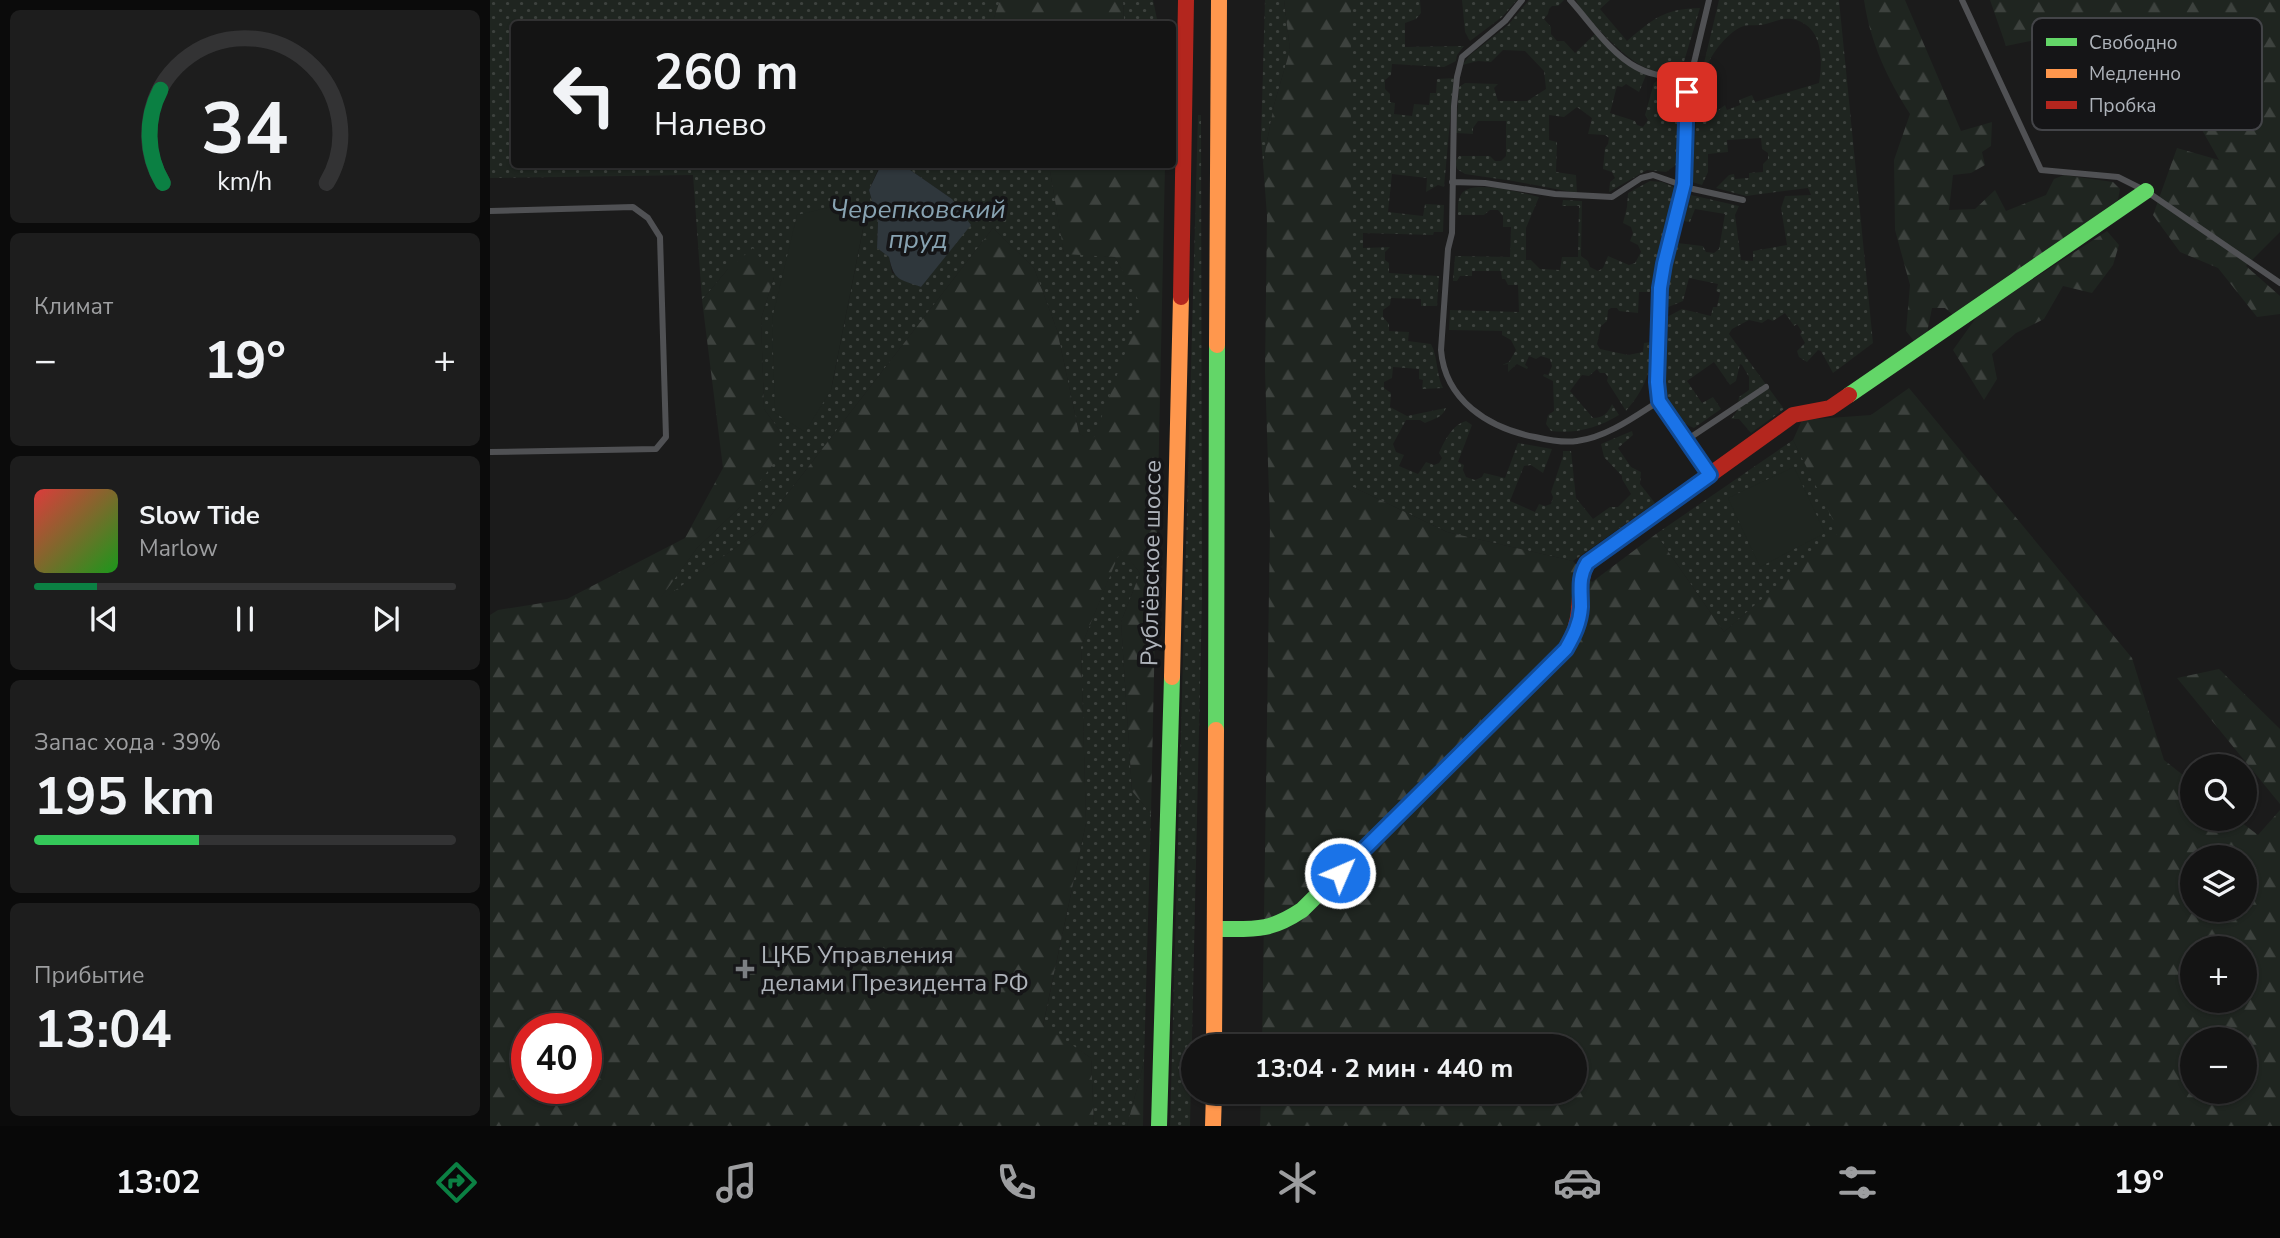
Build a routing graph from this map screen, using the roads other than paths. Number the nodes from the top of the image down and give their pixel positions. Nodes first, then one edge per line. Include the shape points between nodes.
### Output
1 (1186, 0) edge
2 (1219, 0) edge
3 (1522, 0) edge
4 (1570, 0) edge
5 (1709, 0) edge
6 (1962, 0) edge
7 (1689, 81) junction
8 (1452, 182) junction
9 (1684, 184) junction
10 (2146, 191) junction
11 (1743, 200) dead end
12 (490, 211) edge
13 (2280, 284) edge
14 (1766, 387) dead end
15 (1659, 401) junction
16 (1685, 441) junction
17 (490, 452) edge
18 (1710, 475) junction
19 (1216, 929) junction
20 (1214, 1034) edge
21 (1214, 1104) edge
22 (1159, 1126) edge
23 (1213, 1126) edge

1 - 22 main road, Рублёвское шоссе
2 - 19 main road
3 - 8 lane via 1505,22 1462,57 1454,106
4 - 7 lane via 1625,60 1658,75
5 - 7 lane
6 - 10 lane via 2041,170 2118,177
7 - 9 lane
8 - 9 lane via 1612,197 1653,175
8 - 15 lane via 1441,350 1447,378 1465,404 1478,416 1525,435 1576,442 1616,427
9 - 11 lane
9 - 15 lane via 1660,288
10 - 13 lane
10 - 18 main road via 1830,408 1793,415
12 - 17 lane via 633,207 649,218 660,237 666,436 656,449
14 - 16 lane
15 - 16 lane
16 - 18 lane
18 - 19 main road via 1587,563 1580,575 1576,632 1566,649 1302,910 1283,923 1259,929
19 - 20 main road
21 - 23 main road

